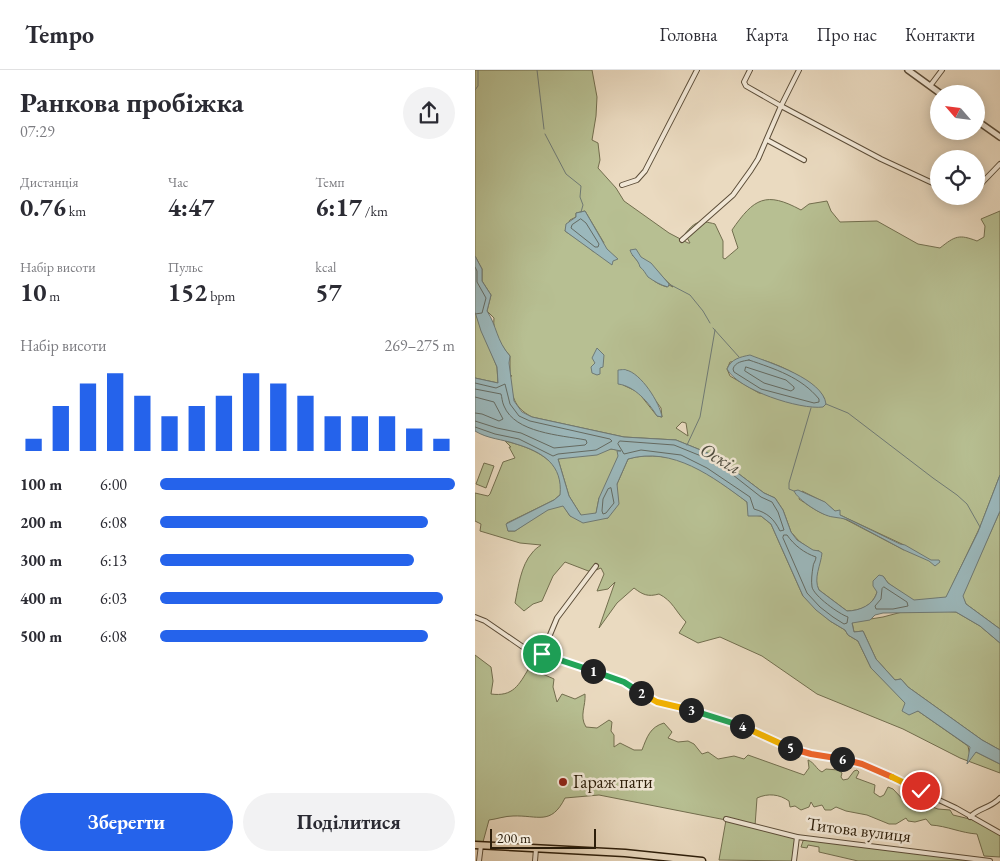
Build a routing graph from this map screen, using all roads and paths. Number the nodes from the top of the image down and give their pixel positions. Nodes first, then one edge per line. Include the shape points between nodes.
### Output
1 (697, 70) edge
2 (750, 70) edge
3 (799, 70) edge
4 (908, 70) edge
5 (942, 70) edge
6 (931, 85) edge
7 (930, 86) edge
8 (781, 106) junction
9 (985, 126) edge
10 (1000, 137) edge
11 (767, 140) junction
12 (804, 160) dead end
13 (1000, 164) edge
14 (985, 180) edge
15 (930, 182) edge
16 (622, 185) dead end
17 (682, 240) dead end
18 (596, 566) dead end
19 (475, 617) edge
20 (542, 654) junction
21 (1000, 798) edge
22 (970, 817) junction
23 (726, 819) dead end
24 (1000, 833) edge
25 (797, 837) junction
26 (478, 845) edge
27 (536, 848) junction
28 (959, 859) edge
29 (479, 861) edge
30 (535, 861) edge
31 (701, 861) edge
32 (794, 861) edge
33 (990, 861) edge

1 - 16 street via 645,171 637,180
2 - 8 street via 745,84
3 - 8 street
4 - 7 street
5 - 6 street
8 - 11 street
8 - 15 street
9 - 10 street
11 - 12 street
11 - 17 street via 733,195
13 - 14 street
18 - 20 street via 557,618
19 - 20 street via 523,647
20 - 22 street via 624,682 657,702 734,722 793,749 862,764
21 - 22 street
22 - 24 street
23 - 25 street, Титова вулиця
25 - 28 street, Титова вулиця
25 - 32 street
26 - 27 main road
26 - 29 street
27 - 30 street
27 - 31 main road
28 - 33 street, Титова вулиця

